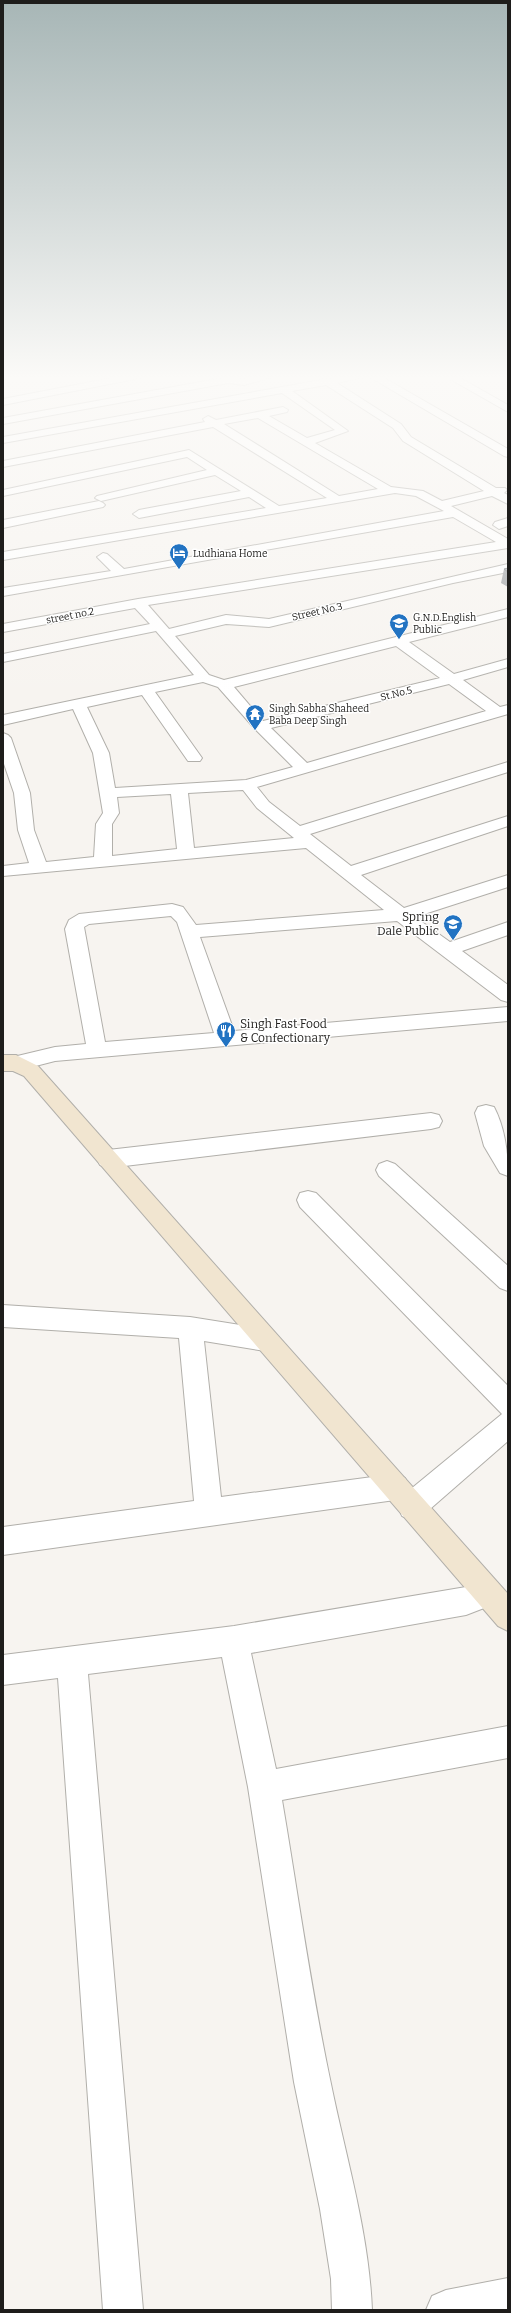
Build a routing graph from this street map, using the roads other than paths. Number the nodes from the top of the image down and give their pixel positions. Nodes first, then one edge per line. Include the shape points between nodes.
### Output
1 (49, 483) edge
2 (170, 483) edge
3 (235, 483) edge
4 (310, 483) edge
5 (376, 483) edge
6 (481, 483) edge
7 (508, 488) edge
8 (389, 491) junction
9 (494, 491) junction
10 (6, 492) edge
11 (251, 493) junction
12 (338, 500) junction
13 (508, 500) edge
14 (440, 505) junction
15 (277, 510) junction
16 (454, 513) junction
17 (139, 514) dead end
18 (28, 519) junction
19 (3, 524) edge
20 (508, 544) edge
21 (50, 548) junction
22 (3, 556) edge
23 (103, 557) dead end
24 (508, 568) edge
25 (121, 573) junction
26 (3, 592) edge
27 (138, 603) junction
28 (508, 613) edge
29 (3, 628) edge
30 (162, 631) junction
31 (398, 641) junction
32 (3, 658) edge
33 (508, 663) edge
34 (204, 678) junction
35 (452, 679) junction
36 (223, 684) junction
37 (146, 689) junction
38 (78, 704) junction
39 (503, 711) edge
40 (3, 720) edge
41 (260, 726) junction
42 (3, 738) edge
43 (194, 758) dead end
44 (508, 767) edge
45 (304, 769) junction
46 (247, 785) junction
47 (179, 789) junction
48 (109, 793) junction
49 (508, 821) edge
50 (304, 837) junction
51 (186, 853) junction
52 (103, 862) junction
53 (39, 868) junction
54 (3, 870) edge
55 (348, 873) junction
56 (508, 881) edge
57 (401, 915) junction
58 (508, 928) edge
59 (189, 932) junction
60 (447, 950) junction
61 (508, 995) edge
62 (504, 1018) edge
63 (227, 1040) junction
64 (97, 1051) junction
65 (9, 1063) edge
66 (486, 1113) dead end
67 (431, 1121) dead end
68 (108, 1159) junction
69 (508, 1167) edge
70 (386, 1170) dead end
71 (308, 1200) dead end
72 (508, 1281) edge
73 (3, 1316) edge
74 (190, 1328) junction
75 (266, 1340) junction
76 (508, 1404) edge
77 (508, 1424) edge
78 (403, 1497) junction
79 (209, 1513) junction
80 (3, 1541) edge
81 (487, 1593) junction
82 (508, 1616) edge
83 (234, 1641) junction
84 (72, 1662) junction
85 (3, 1670) edge
86 (508, 1742) edge
87 (264, 1787) junction
88 (508, 2298) edge
89 (122, 2310) edge
90 (352, 2310) edge
91 (446, 2310) edge

1 - 10 street
2 - 18 street
3 - 11 street
4 - 12 street
5 - 8 street
6 - 9 street
7 - 9 street
8 - 12 street
8 - 14 street via 412,491
9 - 13 street
9 - 14 street
10 - 18 street
11 - 15 street
11 - 17 street
12 - 15 street
14 - 16 street
15 - 21 street
16 - 20 street
16 - 25 street
18 - 19 street
18 - 21 street
20 - 27 street, street no.2
21 - 22 street
23 - 25 street
24 - 30 street, Street No.3 via 269,623 225,620
25 - 26 street
27 - 29 street, street no.2
27 - 30 street
28 - 31 street
30 - 32 street, Street No.3
30 - 34 street
31 - 35 street
31 - 36 street
33 - 35 street, St.No.5
34 - 36 street
34 - 37 street
35 - 39 street
35 - 41 street, St.No.5
36 - 41 street
37 - 38 street
37 - 43 street
38 - 40 street
38 - 48 street via 101,753
39 - 45 street
41 - 45 street
42 - 53 street via 22,793 26,830
44 - 50 street
45 - 46 street
46 - 47 street
46 - 50 street via 263,805
47 - 48 street
47 - 51 street
48 - 52 street via 111,813 104,824
49 - 55 street
50 - 51 street
50 - 55 street
51 - 52 street
52 - 53 street
53 - 54 street
55 - 57 street
56 - 57 street
57 - 59 street
57 - 60 street
58 - 60 street
59 - 63 street
59 - 64 street via 181,914 172,910 85,918 75,924
60 - 61 street
62 - 63 street
63 - 64 street
64 - 65 street via 41,1056
65 - 68 street via 31,1071
66 - 69 street via 495,1146
67 - 68 street
68 - 75 street
70 - 72 street
71 - 76 street
73 - 74 street
74 - 75 street
74 - 79 street
75 - 78 street
77 - 78 street
78 - 79 street
78 - 81 street
79 - 80 street
81 - 82 street
81 - 83 street via 466,1601
83 - 84 street
83 - 87 street
84 - 85 street
84 - 89 street
86 - 87 street
87 - 90 street via 312,2082 351,2279
88 - 91 street

